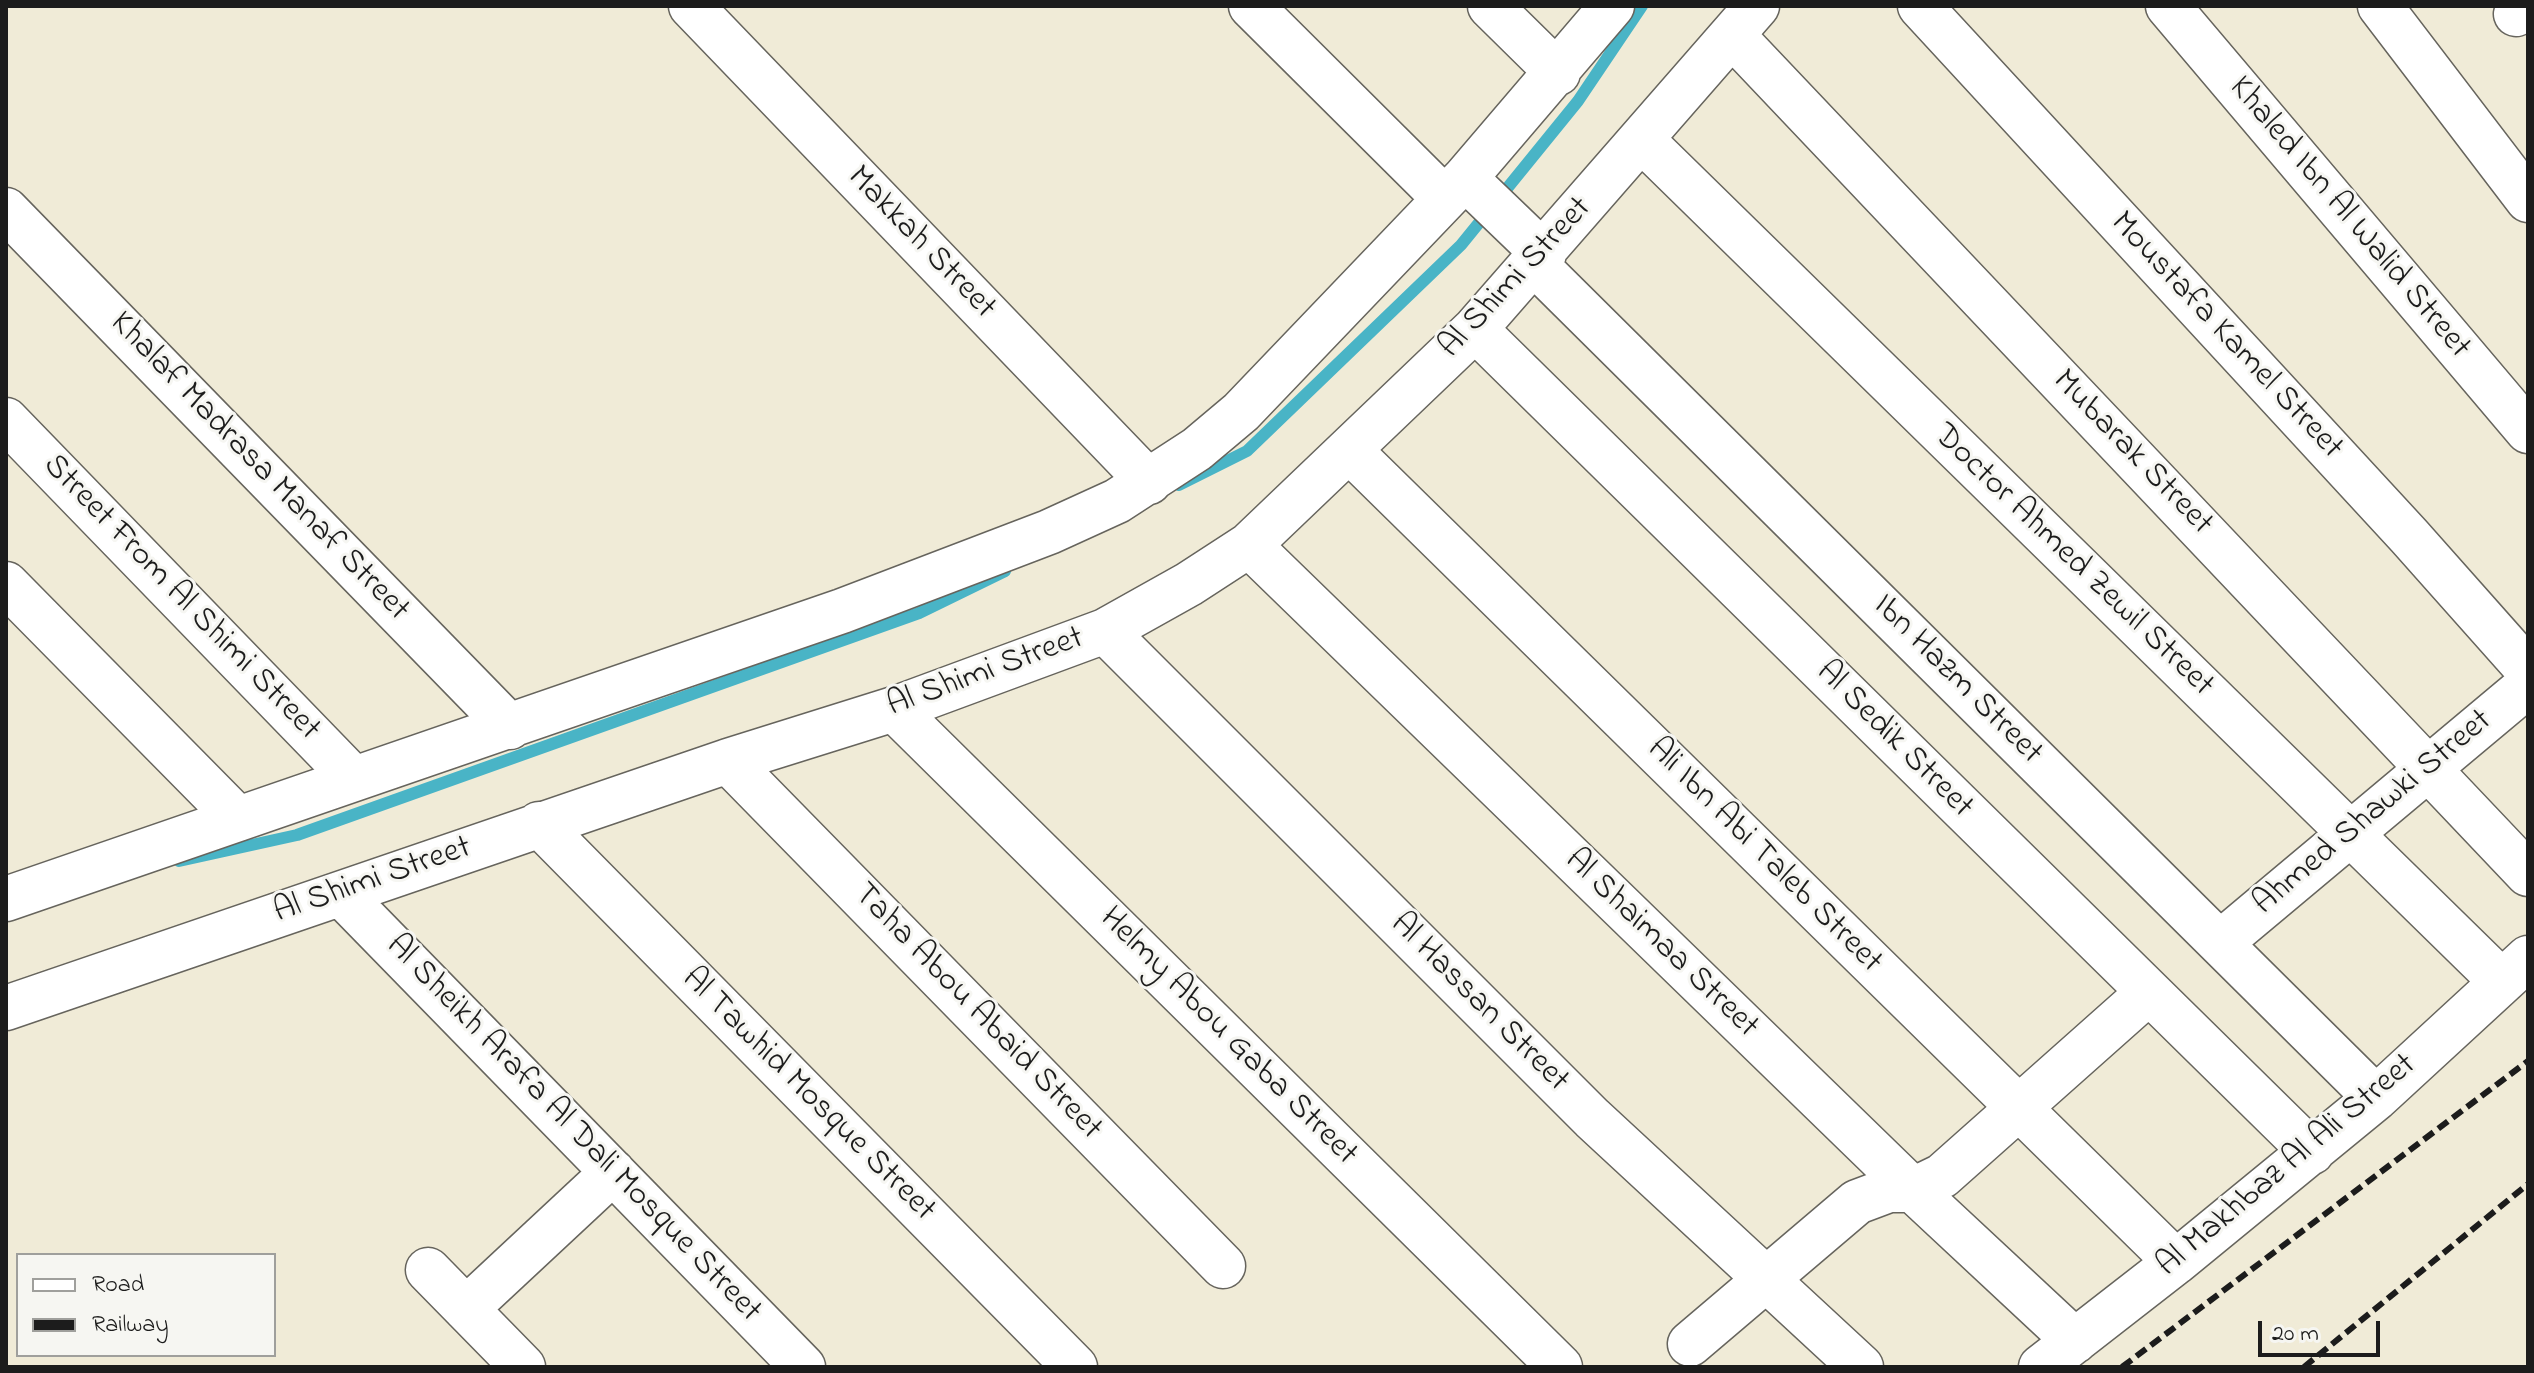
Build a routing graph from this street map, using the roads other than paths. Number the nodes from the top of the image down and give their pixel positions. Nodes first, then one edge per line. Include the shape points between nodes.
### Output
1 (691, 6) edge
2 (1251, 6) edge
3 (1490, 6) edge
4 (1612, 6) edge
5 (1920, 6) edge
6 (2168, 6) edge
7 (2380, 6) edge
8 (1744, 20) edge
9 (1558, 73) junction
10 (1643, 141) junction
11 (1455, 188) junction
12 (2528, 200) edge
13 (6, 210) edge
14 (1540, 259) junction
15 (1475, 329) junction
16 (6, 420) edge
17 (2528, 431) edge
18 (1350, 451) junction
19 (1149, 482) junction
20 (1249, 545) junction
21 (6, 584) edge
22 (1105, 631) junction
23 (2528, 670) edge
24 (2528, 685) edge
25 (894, 709) junction
26 (510, 727) junction
27 (728, 761) junction
28 (2430, 769) junction
29 (354, 779) junction
30 (238, 819) junction
31 (539, 824) junction
32 (2351, 835) junction
33 (2528, 874) edge
34 (341, 894) junction
35 (6, 899) edge
36 (2220, 943) junction
37 (2515, 970) edge
38 (2149, 992) junction
39 (6, 1008) edge
40 (2376, 1098) junction
41 (2019, 1108) junction
42 (2312, 1152) junction
43 (613, 1172) junction
44 (1913, 1190) junction
45 (2176, 1262) junction
46 (1223, 1266) dead end
47 (428, 1270) dead end
48 (1767, 1279) junction
49 (466, 1309) junction
50 (2075, 1341) junction
51 (1690, 1344) dead end
52 (523, 1367) edge
53 (803, 1367) edge
54 (1075, 1367) edge
55 (1560, 1367) edge
56 (1861, 1367) edge
57 (2041, 1367) edge

1 - 19 street, Makkah Street
2 - 11 street, Ibn Hazm Street
3 - 9 street
4 - 9 street
5 - 23 street, Moustafa Kamel Street
6 - 17 street, Khaled Ibn Al Walid Street
7 - 12 street
8 - 10 street, Al Shimi Street
8 - 28 street, Mubarak Street
9 - 11 street
10 - 14 street, Al Shimi Street
10 - 32 street, Doctor Ahmed Zewil Street
11 - 14 street, Ibn Hazm Street
11 - 19 street via 1241,412
13 - 26 street, Khalaf Madrasa Manaf Street
14 - 15 street, Al Shimi Street
14 - 36 street, Ibn Hazm Street
15 - 18 street, Al Shimi Street
15 - 38 street, Al Sedik Street
16 - 29 street, Street From Al Shimi Street
18 - 20 street, Al Shimi Street
18 - 41 street, Ali Ibn Abi Taleb Street
19 - 26 street via 1049,532
20 - 22 street, Al Shimi Street
20 - 44 street, Al Shaimaa Street
21 - 30 street
22 - 25 street, Al Shimi Street
22 - 48 street, Al Hassan Street via 1592,1118
24 - 28 street, Ahmed Shawki Street
25 - 27 street, Al Shimi Street
25 - 55 street, Helmy Abou Gaba Street
26 - 29 street
27 - 31 street, Al Shimi Street
27 - 46 street, Taha Abou Abaid Street
28 - 32 street, Ahmed Shawki Street
28 - 33 street, Mubarak Street
29 - 30 street
30 - 35 street
31 - 34 street, Al Shimi Street
31 - 54 street, Al Tawhid Mosque Street
32 - 36 street, Ahmed Shawki Street
32 - 37 street, Doctor Ahmed Zewil Street
34 - 39 street, Al Shimi Street
34 - 43 street, Al Sheikh Arafa Al Dali Mosque Street
36 - 40 street, Ibn Hazm Street
37 - 40 street, Al Makhbaz Al Ali Street
38 - 41 street
38 - 42 street, Al Sedik Street
40 - 42 street, Al Makhbaz Al Ali Street
41 - 44 street via 1942,1176
41 - 45 street, Ali Ibn Abi Taleb Street
42 - 45 street, Al Makhbaz Al Ali Street
43 - 49 street
43 - 53 street, Al Sheikh Arafa Al Dali Mosque Street
44 - 48 street via 1870,1195 1857,1202
44 - 50 street, Al Shaimaa Street
45 - 50 street, Al Makhbaz Al Ali Street
47 - 49 street
48 - 51 street
48 - 56 street, Al Hassan Street
49 - 52 street
50 - 57 street, Al Makhbaz Al Ali Street

